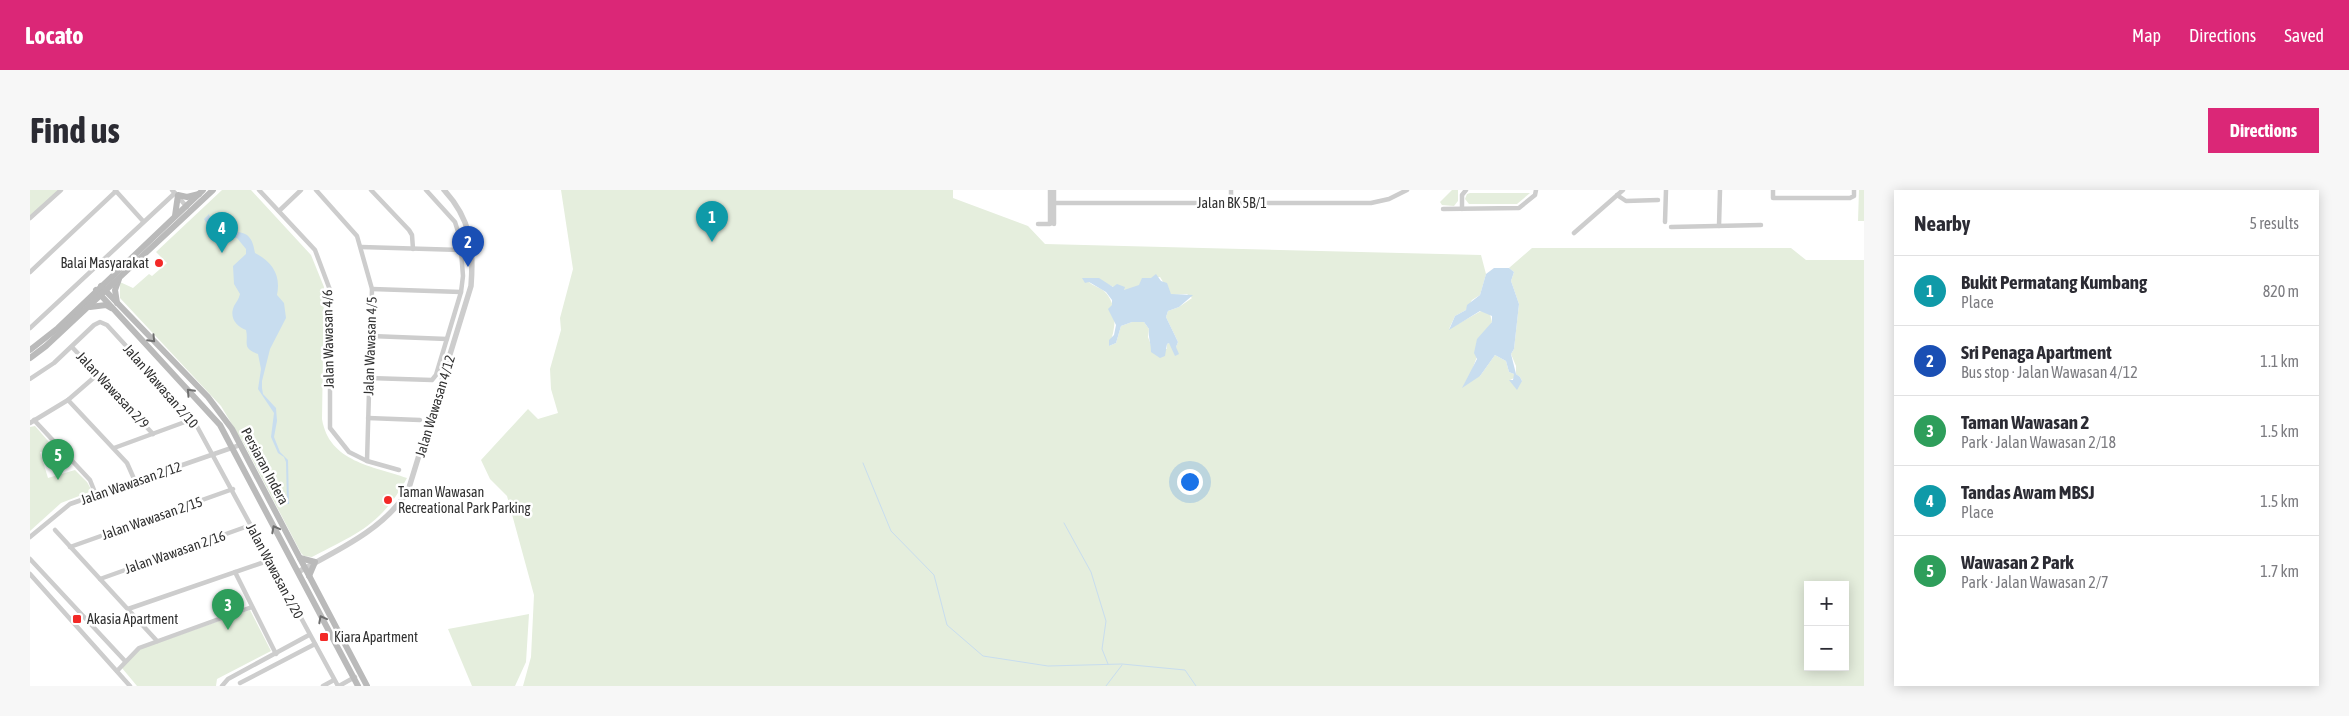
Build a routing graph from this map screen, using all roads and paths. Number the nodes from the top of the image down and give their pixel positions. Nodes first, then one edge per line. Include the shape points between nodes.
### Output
1 (61, 190) edge
2 (116, 190) edge
3 (213, 190) edge
4 (259, 190) edge
5 (301, 190) edge
6 (316, 190) edge
7 (371, 190) edge
8 (426, 190) edge
9 (444, 190) edge
10 (1050, 190) edge
11 (1054, 190) edge
12 (1231, 190) edge
13 (1407, 190) edge
14 (1466, 190) edge
15 (1536, 190) edge
16 (1623, 190) edge
17 (1666, 190) edge
18 (1720, 190) edge
19 (1773, 190) edge
20 (1854, 190) edge
21 (175, 193) edge
22 (203, 194) edge
23 (1617, 195) junction
24 (1658, 200) dead end
25 (1054, 202) junction
26 (1231, 203) junction
27 (187, 207) junction
28 (1443, 209) dead end
29 (1462, 209) junction
30 (278, 211) junction
31 (30, 218) edge
32 (143, 221) junction
33 (176, 222) junction
34 (1665, 222) dead end
35 (1038, 224) dead end
36 (1054, 224) dead end
37 (1720, 226) junction
38 (1761, 226) dead end
39 (1670, 227) dead end
40 (1574, 233) dead end
41 (361, 247) junction
42 (414, 249) junction
43 (461, 250) junction
44 (30, 272) edge
45 (120, 275) junction
46 (101, 290) junction
47 (372, 290) junction
48 (460, 292) junction
49 (115, 306) junction
50 (87, 308) junction
51 (30, 328) edge
52 (370, 336) junction
53 (447, 339) junction
54 (72, 347) junction
55 (30, 350) edge
56 (30, 358) edge
57 (98, 374) junction
58 (369, 378) junction
59 (30, 379) edge
60 (68, 400) junction
61 (368, 418) junction
62 (194, 419) junction
63 (420, 420) dead end
64 (32, 421) edge
65 (153, 434) junction
66 (240, 445) junction
67 (114, 448) junction
68 (233, 448) junction
69 (214, 455) junction
70 (366, 461) junction
71 (399, 470) dead end
72 (135, 481) junction
73 (233, 490) junction
74 (96, 495) junction
75 (251, 525) junction
76 (55, 530) dead end
77 (30, 537) edge
78 (70, 547) junction
79 (300, 558) junction
80 (30, 559) edge
81 (270, 560) junction
82 (315, 562) junction
83 (305, 568) junction
84 (235, 572) junction
85 (298, 572) junction
86 (30, 574) edge
87 (309, 576) junction
88 (100, 579) junction
89 (252, 606) junction
90 (128, 609) junction
91 (309, 636) junction
92 (157, 641) junction
93 (315, 644) junction
94 (276, 654) junction
95 (125, 660) junction
96 (117, 671) junction
97 (361, 674) junction
98 (236, 676) junction
99 (353, 678) junction
100 (334, 680) junction
101 (241, 685) edge
102 (130, 686) edge
103 (222, 686) edge
104 (323, 686) edge
105 (338, 686) edge
106 (358, 686) edge
107 (367, 686) edge

1 - 31 street
2 - 32 street
2 - 44 street
3 - 22 main road
4 - 30 street, Jalan Wawasan 4/6
5 - 30 street
6 - 41 street, Jalan Wawasan 4/5 via 350,227
7 - 42 street via 410,230
8 - 43 street via 455,222
9 - 82 street, Jalan Wawasan 4/12 via 460,209 467,226 471,286 414,475 408,491 390,516
10 - 35 street via 1050,224
11 - 25 street
12 - 26 street
13 - 26 street, Jalan BK 5B/1 via 1371,203
14 - 29 street via 1462,195
15 - 29 street via 1535,195 1519,208
16 - 23 street
17 - 34 street
18 - 37 street
19 - 20 street via 1772,198 1850,198 1854,196
21 - 22 main road via 187,196
21 - 27 street
21 - 32 street
21 - 33 main road
22 - 27 main road via 194,206
22 - 33 main road
23 - 24 street via 1626,201
23 - 40 street
25 - 26 street, Jalan BK 5B/1
25 - 36 street
27 - 33 main road
28 - 29 street
30 - 70 street, Jalan Wawasan 4/6 via 315,250 330,290 330,428 349,452
32 - 51 street
33 - 45 main road
33 - 46 main road
37 - 38 street
37 - 39 street
41 - 42 street
41 - 47 street, Jalan Wawasan 4/5
42 - 43 street
43 - 48 street via 463,276
45 - 46 main road
45 - 49 main road via 115,290
46 - 49 main road, Persiaran Indera
46 - 50 main road
46 - 55 main road
47 - 48 street
47 - 52 street, Jalan Wawasan 4/5
48 - 53 street
49 - 50 main road
49 -> 66 main road, Persiaran Indera via 208,397
68 -> 49 main road, Persiaran Indera via 214,418
50 - 56 main road
52 - 53 street
52 - 58 street, Jalan Wawasan 4/5
53 - 58 street via 432,380
54 - 57 street, Jalan Wawasan 2/9
54 - 59 street
54 - 62 street, Jalan Wawasan 2/10 via 94,325 100,322 107,325
57 - 60 street
57 - 65 street, Jalan Wawasan 2/9
58 - 61 street, Jalan Wawasan 4/5
60 - 64 street
60 - 67 street
61 - 63 street
61 - 70 street, Jalan Wawasan 4/5
62 - 65 street
62 - 69 street, Jalan Wawasan 2/10
64 - 74 street via 90,480
65 - 67 street
66 - 68 street, Jalan Wawasan 2/12
66 - 79 main road, Persiaran Indera
67 - 72 street via 127,463
68 - 69 street, Jalan Wawasan 2/12
85 -> 68 main road, Persiaran Indera
69 - 72 street, Jalan Wawasan 2/12
69 - 73 street, Jalan Wawasan 2/20
70 - 71 street, Jalan Wawasan 4/6
72 - 74 street, Jalan Wawasan 2/12
73 - 75 street, Jalan Wawasan 2/20
73 - 78 street, Jalan Wawasan 2/15
74 - 77 street, Jalan Wawasan 2/12 via 62,509
75 - 81 street, Jalan Wawasan 2/20
75 - 88 street, Jalan Wawasan 2/16
76 - 78 street
78 - 88 street
79 - 82 main road
79 - 83 main road, Persiaran Indera
80 - 95 street
81 - 84 street
81 - 91 street, Jalan Wawasan 2/20
82 - 83 street, Jalan Wawasan 4/12
82 - 87 main road
83 - 85 street, Jalan Wawasan 4/12
83 - 87 main road, Persiaran Indera
84 - 89 street
84 - 90 street
99 -> 85 main road, Persiaran Indera
86 - 96 street
87 - 97 main road, Persiaran Indera
88 - 90 street
89 - 92 street
89 - 94 street
90 - 92 street
91 - 93 street, Jalan Wawasan 2/20
91 - 94 street
92 - 95 street via 139,648
93 - 100 street, Jalan Wawasan 2/20
93 - 101 street
94 - 98 street
95 - 96 street
96 - 102 street
97 - 99 street
97 - 107 main road, Persiaran Indera
98 - 101 street
98 - 103 street
99 - 105 street
99 - 106 main road, Persiaran Indera
100 - 104 street
100 - 105 street, Jalan Wawasan 2/20

